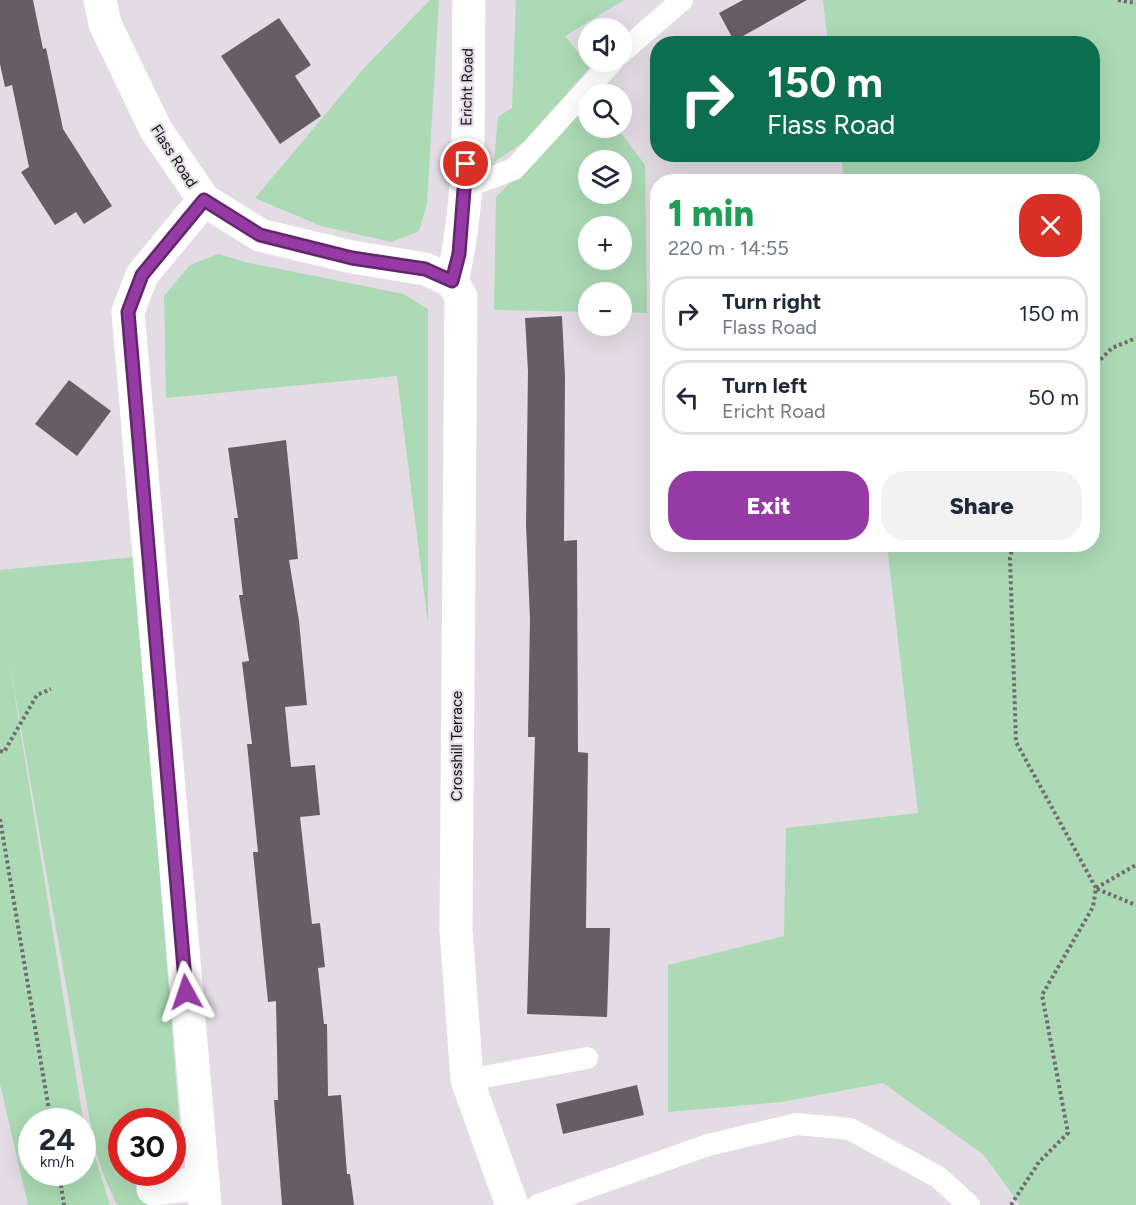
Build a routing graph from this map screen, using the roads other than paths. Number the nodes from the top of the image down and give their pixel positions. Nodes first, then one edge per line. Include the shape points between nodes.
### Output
1 (100, 0) edge
2 (469, 0) edge
3 (682, 0) edge
4 (632, 43) edge
5 (603, 72) edge
6 (466, 187) junction
7 (204, 200) junction
8 (452, 281) junction
9 (587, 1058) dead end
10 (467, 1080) junction
11 (153, 1189) dead end
12 (204, 1194) edge
13 (512, 1205) edge
14 (538, 1205) edge
15 (969, 1205) edge

1 - 7 street, Flass Road via 105,24 156,130
2 - 6 street, Ericht Road
3 - 4 lane
5 - 6 lane via 514,169
6 - 8 street, Ericht Road
7 - 8 street, Flass Road via 260,235 352,258 425,269
7 - 12 street via 142,275 128,312
8 - 10 street, Crosshill Terrace via 461,297 456,929
9 - 10 lane
10 - 13 street, Crosshill Terrace
11 - 12 street
14 - 15 lane via 708,1145 797,1124 850,1129 938,1177

